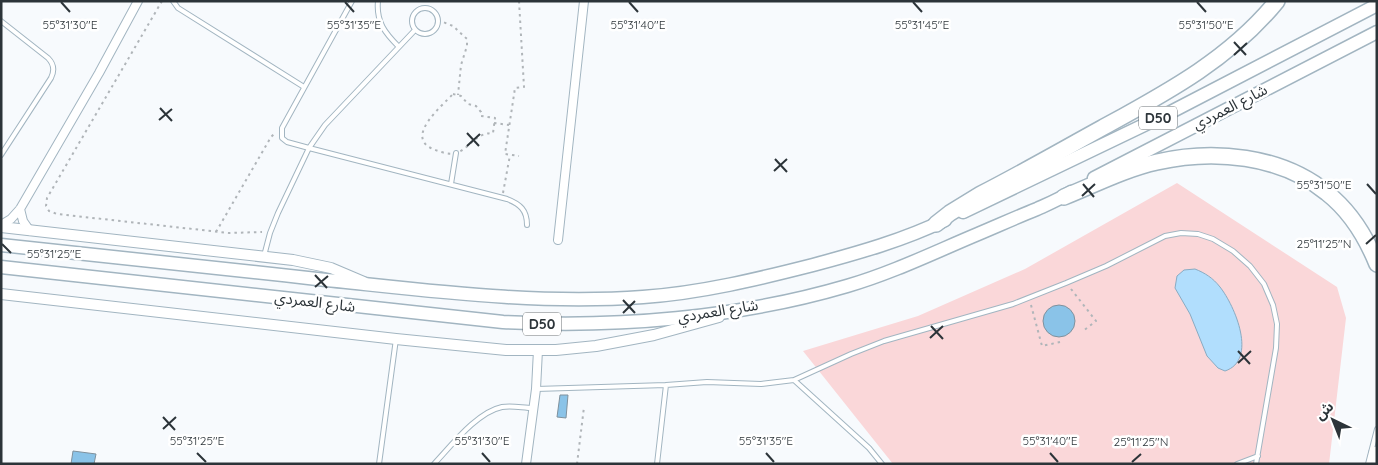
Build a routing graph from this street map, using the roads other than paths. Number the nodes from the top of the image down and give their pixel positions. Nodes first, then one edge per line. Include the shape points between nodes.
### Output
1 (138, 1) edge
2 (173, 1) edge
3 (352, 1) edge
4 (378, 1) edge
5 (584, 1) edge
6 (1277, 1) edge
7 (1377, 5) edge
8 (1, 21) edge
9 (415, 30) junction
10 (1377, 32) edge
11 (399, 47) junction
12 (304, 87) junction
13 (309, 148) junction
14 (456, 153) road end
15 (1, 155) edge
16 (451, 184) junction
17 (1064, 197) junction
18 (20, 209) junction
19 (936, 224) junction
20 (527, 225) dead end
21 (1, 226) edge
22 (30, 231) junction
23 (558, 240) dead end
24 (1, 245) edge
25 (264, 256) junction
26 (1377, 264) edge
27 (1, 267) edge
28 (367, 284) junction
29 (1, 294) edge
30 (740, 309) junction
31 (396, 339) junction
32 (538, 350) junction
33 (794, 380) junction
34 (666, 386) junction
35 (536, 389) junction
36 (533, 408) junction
37 (1377, 429) edge
38 (1377, 454) edge
39 (1258, 456) junction
40 (380, 464) edge
41 (434, 464) edge
42 (526, 464) edge
43 (657, 464) edge
44 (882, 464) edge
45 (1238, 464) edge
46 (1256, 464) edge
47 (1368, 464) edge
48 (1376, 464) edge

1 - 18 street
2 - 12 lane via 178,8
3 - 12 lane
4 - 11 lane via 380,25
5 - 23 street
6 - 19 highway via 1206,68 965,203
7 - 19 main road, شارع العمردي / D50 via 1107,143
8 - 15 lane via 52,61 54,69
9 - 9 lane via 423,34 432,32 438,20 431,9 414,13 412,22
9 - 11 lane
10 - 17 main road, شارع العمردي / D50 via 1133,156
11 - 13 lane via 326,125
12 - 13 lane via 281,131 284,140
13 - 16 lane
13 - 25 lane via 270,233
14 - 16 lane
16 - 20 lane via 512,201 527,215
17 - 26 highway via 1134,169 1176,158 1220,156 1263,162 1298,174 1328,193 1352,219
17 - 30 main road, شارع العمردي / D50 via 848,285
18 - 21 street
18 - 22 street
19 - 28 main road, شارع العمردي / D50 via 886,243 785,272 663,295 525,299
21 - 22 street
22 - 25 street
24 - 28 main road, شارع العمردي / D50
25 - 28 street via 319,264
27 - 30 main road, شارع العمردي / D50 via 503,322 623,322
29 - 31 street
30 - 32 street via 690,326 625,341
31 - 32 street
31 - 40 lane
32 - 35 street
33 - 34 lane
33 - 39 lane via 884,341 965,318 1066,283 1165,236 1181,232 1198,234 1233,250 1250,266 1264,284 1273,305 1277,324 1275,356
33 - 44 lane via 869,448
34 - 35 lane
34 - 43 lane
35 - 36 street
36 - 41 lane via 501,407 488,414 464,432
36 - 42 street
37 - 47 lane
38 - 48 highway
39 - 45 lane
39 - 46 lane

